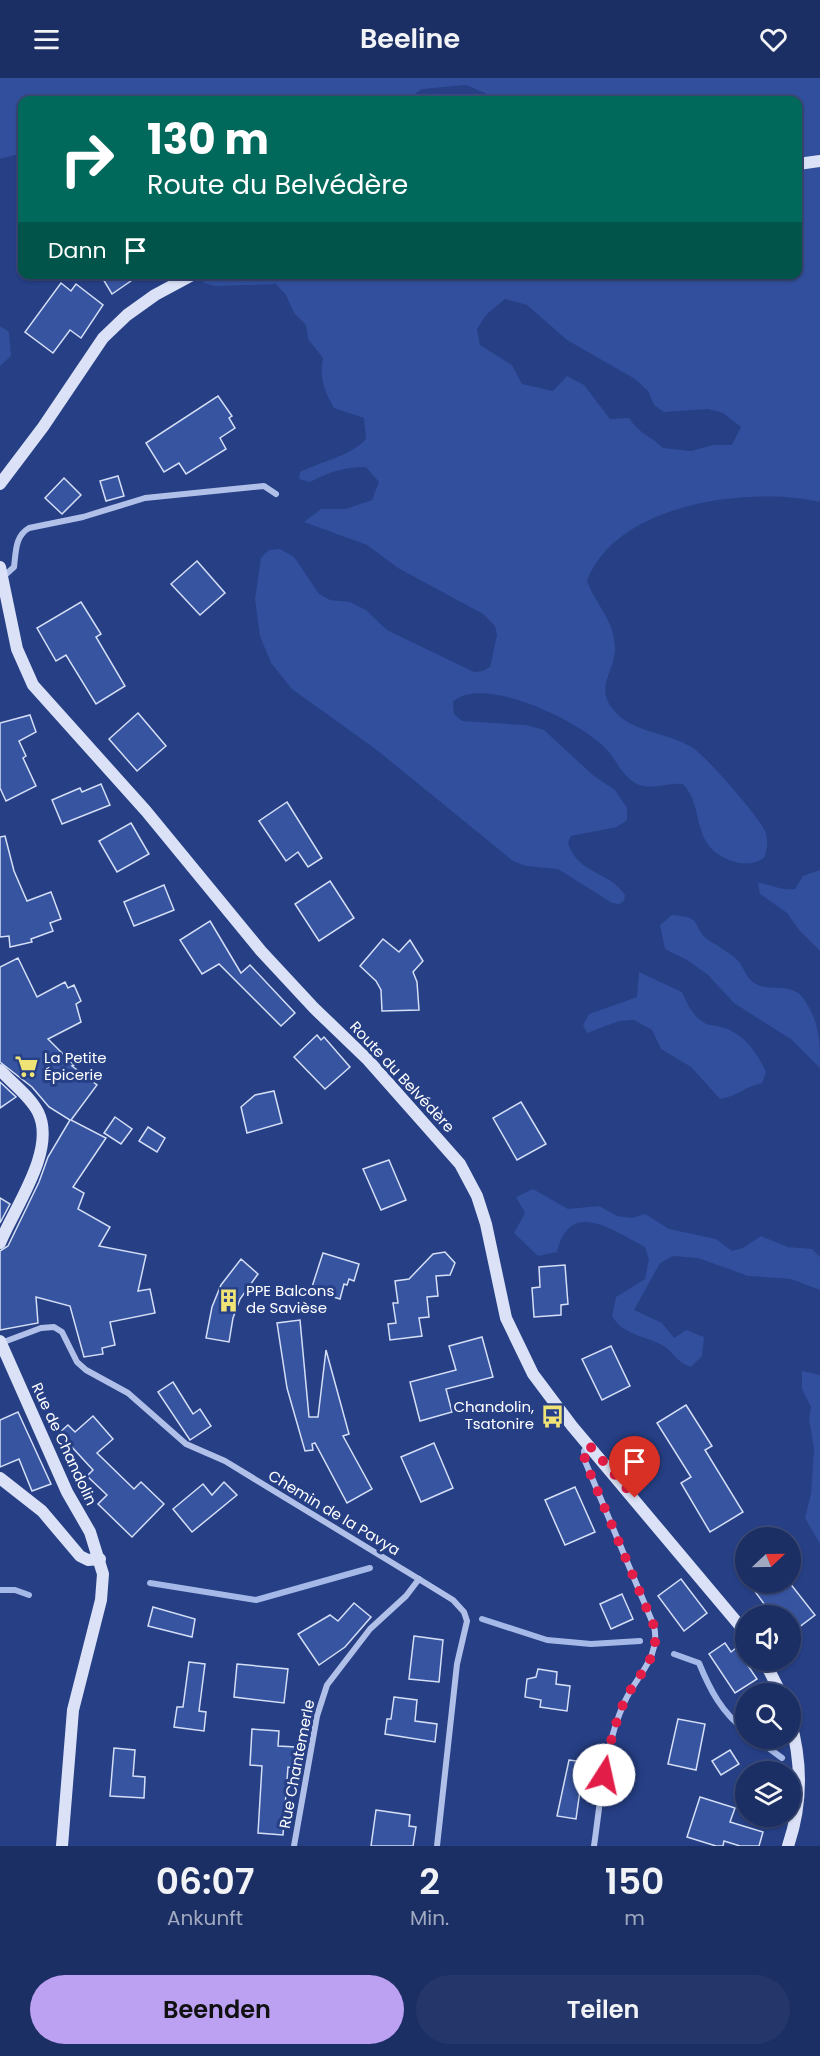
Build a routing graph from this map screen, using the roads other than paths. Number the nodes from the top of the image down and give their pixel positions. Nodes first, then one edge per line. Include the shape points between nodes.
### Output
1 (820, 161) edge
2 (802, 163) edge
3 (185, 279) edge
4 (0, 484) edge
5 (276, 494) dead end
6 (1, 572) edge
7 (0, 1070) edge
8 (0, 1243) edge
9 (1, 1342) edge
10 (589, 1445) junction
11 (0, 1478) edge
12 (100, 1559) junction
13 (419, 1578) junction
14 (735, 1620) edge
15 (796, 1749) edge
16 (62, 1846) edge
17 (294, 1846) edge
18 (437, 1846) edge
19 (594, 1846) edge
20 (788, 1846) edge

1 - 2 street
3 - 4 street via 127,315 103,338
5 - 6 street via 264,486 178,493 30,528 17,540 14,567
6 - 10 street, Route du Belvédère via 17,649 41,697 146,811 261,951 368,1060 460,1164 486,1224 511,1333 545,1390
7 - 8 street via 37,1109 42,1133 39,1159
9 - 12 street, Rue de Chandolin
9 - 13 street, Chemin de la Pavya via 54,1326 62,1332 82,1367 128,1393 186,1444 225,1461
10 - 14 street, Route du Belvédère
10 - 19 street via 584,1451 585,1461 657,1640 655,1652 615,1724
11 - 12 street via 42,1511 80,1556
12 - 16 street, Rue de Chandolin via 102,1591 71,1727
13 - 17 street, Rue Chantemerle via 357,1643 327,1685 317,1716
13 - 18 street, Chemin de la Pavya via 458,1604 467,1621 458,1664
15 - 20 street via 799,1786

